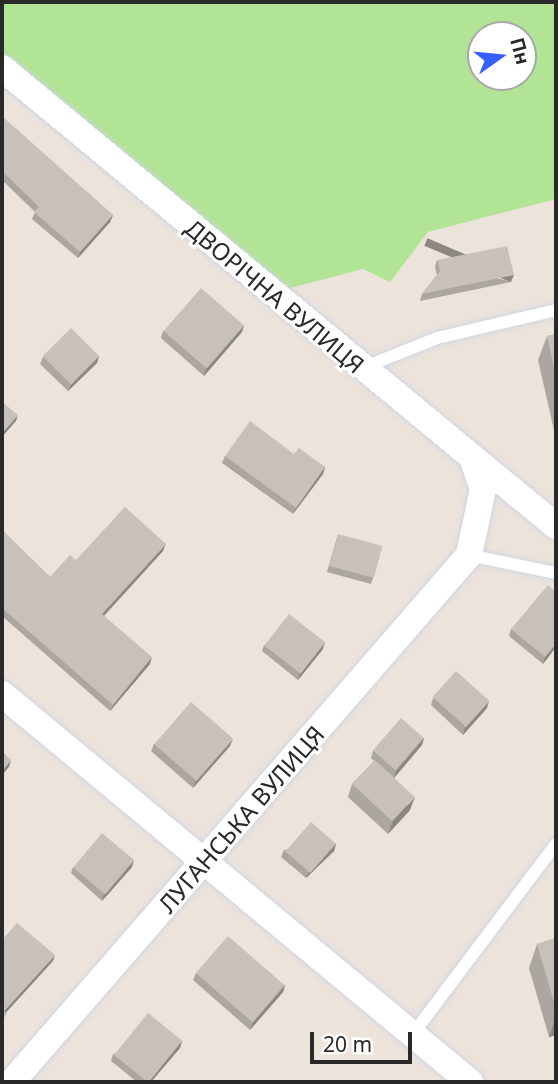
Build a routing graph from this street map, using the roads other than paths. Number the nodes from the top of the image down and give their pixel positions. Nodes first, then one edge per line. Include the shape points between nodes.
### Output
1 (2, 68) edge
2 (556, 310) edge
3 (361, 369) junction
4 (472, 457) junction
5 (556, 526) edge
6 (469, 555) junction
7 (556, 573) edge
8 (2, 694) edge
9 (556, 844) edge
10 (204, 862) junction
11 (412, 1034) junction
12 (12, 1082) edge
13 (470, 1082) edge

1 - 3 street, ДВОРІЧНА ВУЛИЦЯ
2 - 3 lane via 437,338
3 - 4 street, ДВОРІЧНА ВУЛИЦЯ
4 - 5 street, ДВОРІЧНА ВУЛИЦЯ
4 - 6 street via 483,489
6 - 7 lane
6 - 10 street, ЛУГАНСЬКА ВУЛИЦЯ
8 - 10 street
9 - 11 lane
10 - 11 street
10 - 12 street, ЛУГАНСЬКА ВУЛИЦЯ
11 - 13 street

